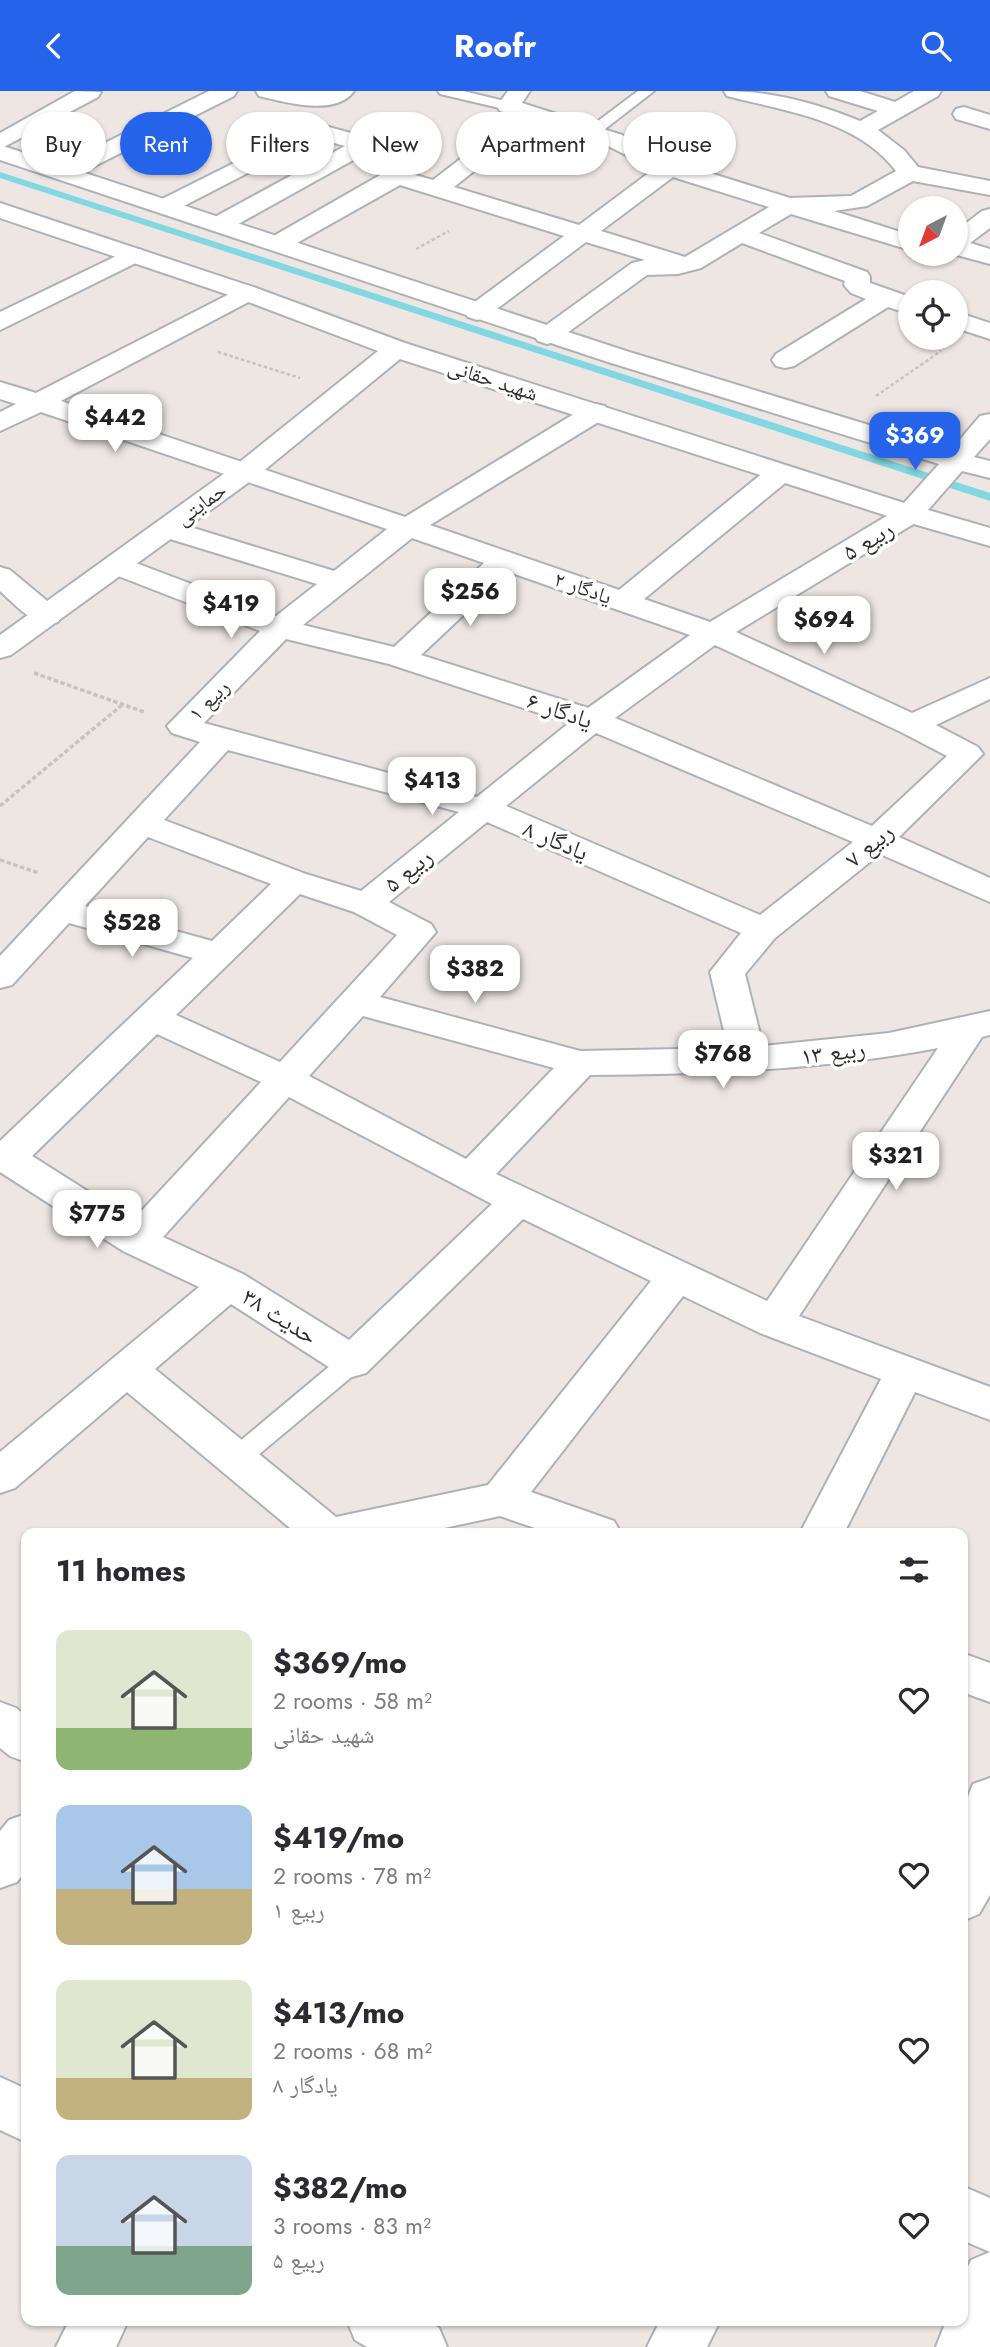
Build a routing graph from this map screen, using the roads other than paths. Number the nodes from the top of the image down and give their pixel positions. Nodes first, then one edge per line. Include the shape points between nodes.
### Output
1 (226, 91) edge
2 (267, 91) edge
3 (343, 91) edge
4 (445, 91) edge
5 (647, 91) edge
6 (735, 91) edge
7 (837, 91) edge
8 (930, 91) edge
9 (90, 92) edge
10 (514, 99) edge
11 (897, 110) junction
12 (533, 112) edge
13 (964, 114) dead end
14 (609, 120) edge
15 (990, 122) edge
16 (860, 131) junction
17 (0, 142) edge
18 (106, 151) edge
19 (0, 152) edge
20 (21, 158) edge
21 (910, 173) junction
22 (456, 174) edge
23 (74, 175) edge
24 (660, 175) edge
25 (693, 175) edge
26 (438, 188) junction
27 (990, 188) edge
28 (789, 205) junction
29 (166, 206) junction
30 (0, 210) edge
31 (990, 216) edge
32 (222, 223) junction
33 (968, 233) edge
34 (580, 234) junction
35 (739, 234) junction
36 (898, 239) edge
37 (279, 243) junction
38 (968, 251) edge
39 (133, 255) junction
40 (990, 257) edge
41 (685, 265) junction
42 (247, 293) junction
43 (885, 298) junction
44 (898, 302) edge
45 (477, 312) junction
46 (0, 322) edge
47 (547, 335) junction
48 (396, 349) junction
49 (785, 360) dead end
50 (0, 390) edge
51 (38, 403) junction
52 (596, 412) junction
53 (990, 422) edge
54 (0, 423) edge
55 (956, 461) junction
56 (990, 470) edge
57 (246, 471) junction
58 (780, 473) junction
59 (909, 514) junction
60 (409, 526) junction
61 (167, 529) junction
62 (990, 537) edge
63 (505, 561) junction
64 (118, 566) junction
65 (0, 576) edge
66 (337, 581) junction
67 (623, 602) junction
68 (47, 615) junction
69 (280, 628) junction
70 (713, 633) junction
71 (0, 649) edge
72 (400, 658) junction
73 (985, 695) edge
74 (592, 720) junction
75 (912, 725) junction
76 (220, 739) junction
77 (485, 809) junction
78 (142, 823) junction
79 (877, 840) junction
80 (294, 881) junction
81 (990, 891) edge
82 (366, 904) junction
83 (60, 910) junction
84 (763, 930) junction
85 (15, 940) edge
86 (219, 954) junction
87 (0, 977) edge
88 (355, 1002) junction
89 (152, 1018) junction
90 (979, 1026) edge
91 (749, 1060) junction
92 (580, 1063) junction
93 (285, 1079) junction
94 (3, 1156) edge
95 (470, 1178) junction
96 (519, 1201) junction
97 (137, 1241) junction
98 (677, 1276) junction
99 (229, 1284) junction
100 (774, 1322) junction
101 (352, 1362) junction
102 (127, 1369) junction
103 (905, 1372) junction
104 (988, 1401) edge
105 (236, 1458) junction
106 (0, 1476) edge
107 (500, 1499) junction
108 (552, 1526) edge
109 (320, 1528) edge
110 (364, 1528) edge
111 (825, 1528) edge
112 (968, 1674) edge
113 (990, 1683) edge
114 (0, 1722) edge
115 (21, 1738) edge
116 (990, 1799) edge
117 (21, 1841) edge
118 (0, 1867) edge
119 (977, 1881) edge
120 (0, 2102) edge
121 (21, 2114) edge
122 (968, 2215) edge
123 (990, 2226) edge
124 (990, 2279) edge
125 (98, 2326) edge
126 (383, 2326) edge
127 (689, 2326) edge
128 (83, 2347) edge
129 (420, 2347) edge
130 (674, 2347) edge
131 (963, 2347) edge

1 - 18 street
2 - 3 street via 317,101
4 - 10 lane
5 - 14 lane
6 - 16 street via 834,119
7 - 11 street
8 - 11 street
9 - 17 street
10 - 12 street
11 - 16 street
13 - 15 street
16 - 21 street via 891,148
19 - 20 street
21 - 27 street
21 - 28 street via 859,201
22 - 26 street
23 - 29 street
24 - 34 street
25 - 28 street
26 - 34 street
26 - 37 street via 390,179
28 - 35 street
28 - 36 street
29 - 32 street
29 - 32 street via 314,130 365,145
30 - 39 street, شهید حقانی
31 - 33 street
32 - 37 street
34 - 41 street
34 - 45 street
35 - 41 street
35 - 43 street via 858,277 860,288
37 - 45 street
38 - 40 street
39 - 42 street, شهید حقانی
39 - 46 street
41 - 47 street via 641,268
42 - 48 street, شهید حقانی
42 - 51 street
43 - 44 street
43 - 49 street
45 - 47 street
47 - 55 street
48 - 52 street, شهید حقانی
48 - 57 street, حمایتی
50 - 51 street, یادگار ۲
51 - 54 street
51 - 57 street, یادگار ۲
52 - 58 street, شهید حقانی
52 - 60 street, ربیع ۱
53 - 55 street, ربیع ۵
55 - 56 street
55 - 59 street, ربیع ۵
57 - 60 street, یادگار ۲
57 - 61 street, حمایتی
58 - 59 street, شهید حقانی
58 - 67 street
59 - 62 street, شهید حقانی
59 - 70 street, ربیع ۵
60 - 63 street, یادگار ۲
60 - 66 street, ربیع ۱
61 - 64 street, حمایتی
61 - 66 street
63 - 67 street, یادگار ۲
63 - 72 street
64 - 68 street, حمایتی
64 - 69 street, یادگار ۶
65 - 68 street
66 - 69 street, ربیع ۱
67 - 70 street, یادگار ۲
68 - 71 street, حمایتی
69 - 72 street, یادگار ۶
69 - 76 street, ربیع ۱ via 183,726
70 - 74 street, ربیع ۵
70 - 75 street, یادگار ۲
72 - 74 street, یادگار ۶
73 - 75 street
74 - 77 street, ربیع ۵
74 - 79 street, یادگار ۶
75 - 79 street, ربیع ۷ via 967,754
76 - 77 street, یادگار ۸
76 - 78 street, ربیع ۱
77 - 82 street, ربیع ۵
77 - 84 street, یادگار ۸
78 - 80 street
78 - 83 street, ربیع ۱
79 - 81 street, یادگار ۶
79 - 84 street, ربیع ۷
80 - 82 street
80 - 86 street
82 - 88 street, ربیع ۵ via 419,932
83 - 85 street, ربیع ۱
83 - 86 street
84 - 91 street, ربیع ۷ via 727,972
85 - 87 street, ربیع ۱
86 - 89 street
88 - 92 street, ربیع ۱۳
88 - 93 street, ربیع ۵
89 - 93 street
89 - 94 street
90 - 91 street, ربیع ۱۳ via 835,1054
90 - 100 street
91 - 92 street, ربیع ۱۳
92 - 95 street
93 - 95 street
93 - 97 street, ربیع ۵
94 - 97 street
95 - 96 street
96 - 98 street
96 - 101 street
97 - 99 street
98 - 100 street
98 - 107 street
99 - 101 street, حدیث ۳۸
99 - 102 street, حدیث ۳۸
100 - 103 street
101 - 105 lane
102 - 105 street
102 - 106 street, حدیث ۳۸
103 - 104 street
103 - 111 street
105 - 109 street
107 - 108 street
107 - 110 street
112 - 113 street
114 - 115 street
116 - 119 street
117 - 118 street
120 - 121 street
122 - 123 street
124 - 131 street
125 - 128 street
126 - 129 street
127 - 130 street

